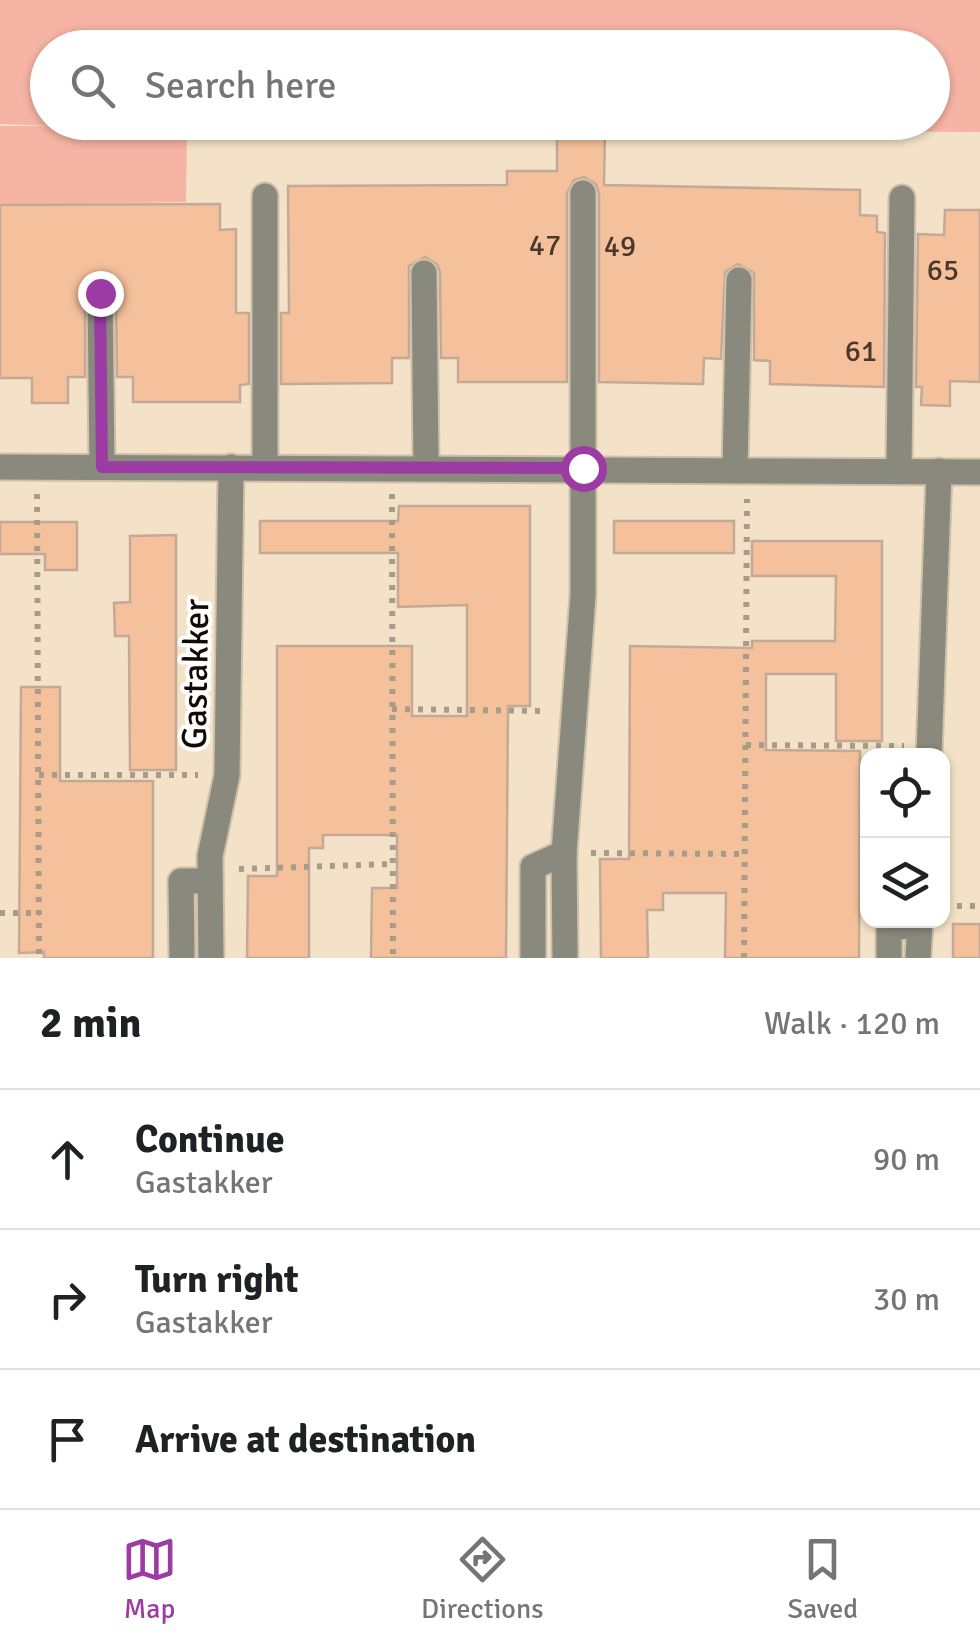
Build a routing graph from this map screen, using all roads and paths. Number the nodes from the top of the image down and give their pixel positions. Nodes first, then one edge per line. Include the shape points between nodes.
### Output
1 (583, 193) dead end
2 (264, 196) dead end
3 (902, 198) dead end
4 (424, 274) dead end
5 (738, 280) dead end
6 (100, 293) dead end
7 (392, 466) junction
8 (426, 466) junction
9 (0, 467) edge
10 (37, 467) junction
11 (102, 467) junction
12 (231, 467) junction
13 (264, 467) junction
14 (583, 468) junction
15 (742, 469) junction
16 (899, 470) junction
17 (939, 471) junction
18 (980, 472) edge
19 (392, 709) junction
20 (577, 712) junction
21 (746, 746) junction
22 (930, 748) edge
23 (860, 749) edge
24 (39, 775) junction
25 (227, 775) junction
26 (564, 853) junction
27 (744, 854) junction
28 (392, 864) junction
29 (210, 876) junction
30 (950, 906) edge
31 (980, 906) edge
32 (0, 913) edge
33 (40, 913) junction
34 (890, 928) edge
35 (919, 928) edge
36 (40, 958) edge
37 (182, 958) edge
38 (211, 958) edge
39 (393, 958) edge
40 (533, 958) edge
41 (564, 958) edge
42 (744, 958) edge
43 (889, 958) edge
44 (918, 958) edge

1 - 14 street
2 - 13 street
3 - 16 street
4 - 8 street
5 - 15 street
6 - 11 street
7 - 8 street
7 - 13 street
7 - 19 path
8 - 14 street
9 - 10 street
10 - 11 street
10 - 24 path
11 - 12 street
12 - 13 street
12 - 25 street, Gastakker
14 - 15 street
14 - 20 street
15 - 16 street
15 - 21 path
16 - 17 street
17 - 18 street
17 - 22 street
19 - 20 path
19 - 28 path
20 - 26 street
21 - 23 path
21 - 27 path
24 - 25 path
24 - 33 path
25 - 29 street, Gastakker
26 - 27 path
26 - 40 street via 532,867
26 - 41 street
27 - 42 path
28 - 29 path
28 - 39 path
29 - 37 street via 181,882
29 - 38 street, Gastakker
30 - 31 path
32 - 33 path
33 - 36 path
34 - 43 street
35 - 44 street

